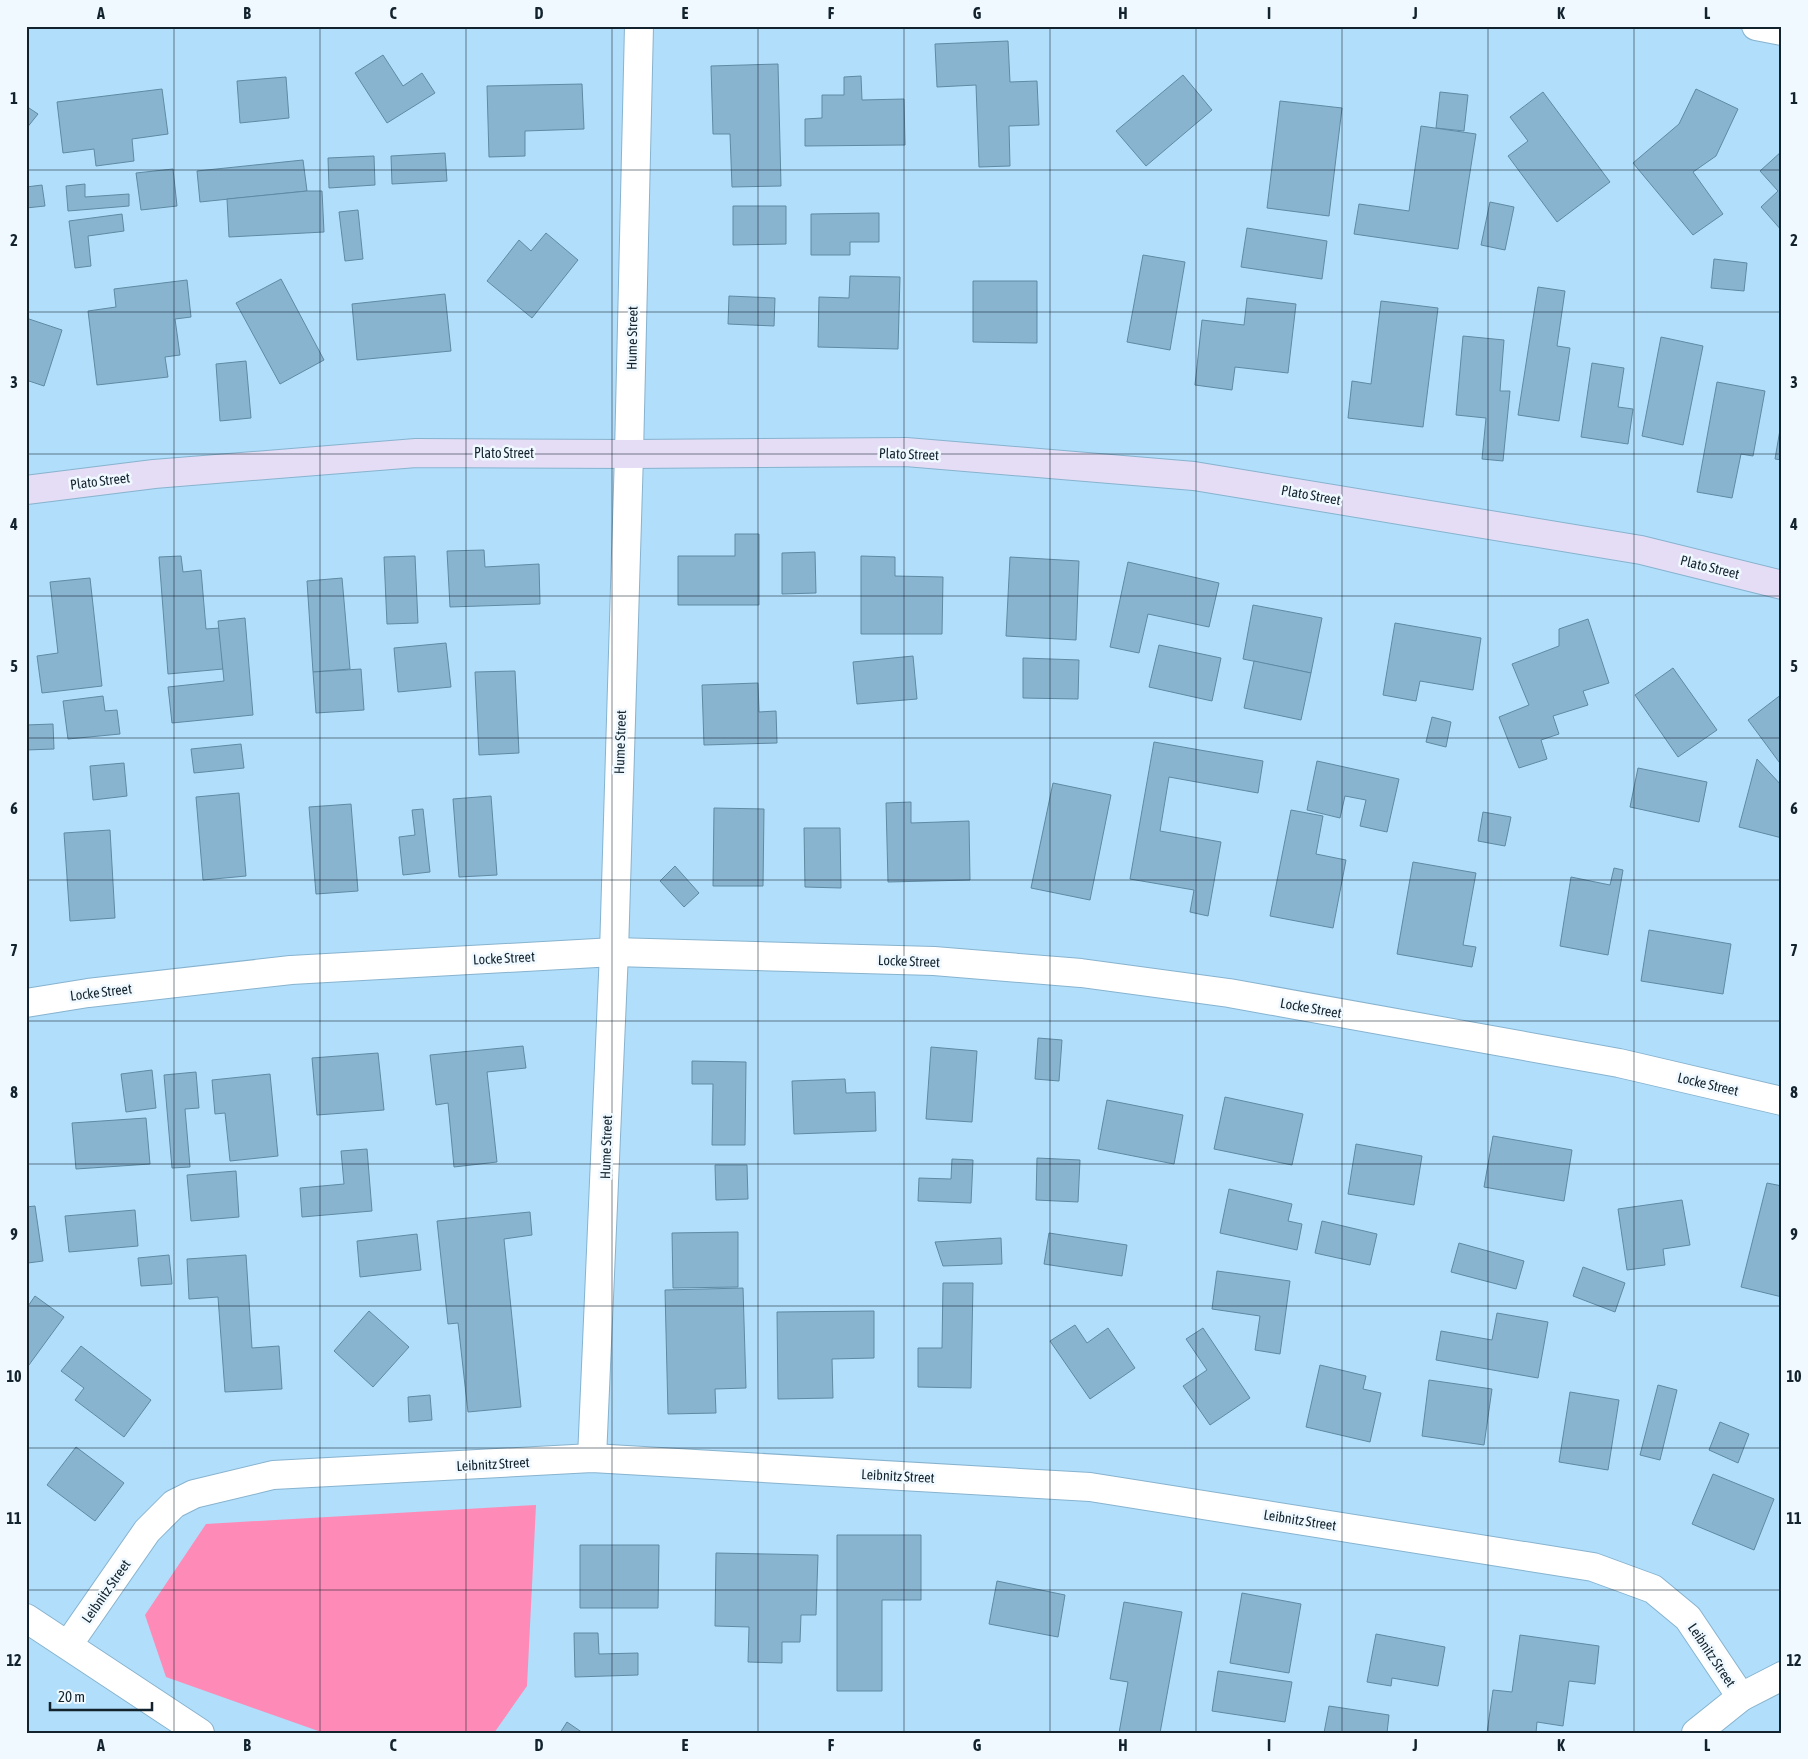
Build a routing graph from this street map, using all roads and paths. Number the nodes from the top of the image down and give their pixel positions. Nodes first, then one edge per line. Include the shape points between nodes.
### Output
1 (639, 26) edge
2 (1756, 26) edge
3 (1782, 31) edge
4 (629, 454) junction
5 (26, 490) edge
6 (1782, 585) edge
7 (614, 952) junction
8 (26, 1003) edge
9 (1782, 1101) edge
10 (592, 1458) junction
11 (26, 1618) edge
12 (68, 1645) junction
13 (1782, 1676) edge
14 (1741, 1697) junction
15 (200, 1733) edge
16 (1696, 1733) edge

1 - 4 street, Hume Street
2 - 3 street
4 - 5 street, Plato Street via 416,453 154,474
4 - 6 street, Plato Street via 906,452 1194,476 1640,550
4 - 7 street, Hume Street
7 - 8 street, Locke Street via 291,970
7 - 9 street, Locke Street via 934,961 1091,974 1229,993 1619,1064
7 - 10 street, Hume Street
10 - 12 street, Leibnitz Street via 272,1476 194,1494 174,1504 147,1531
10 - 14 street, Leibnitz Street via 1090,1487 1593,1567 1653,1589 1688,1618
11 - 12 street
12 - 15 street
13 - 14 street
14 - 16 street

